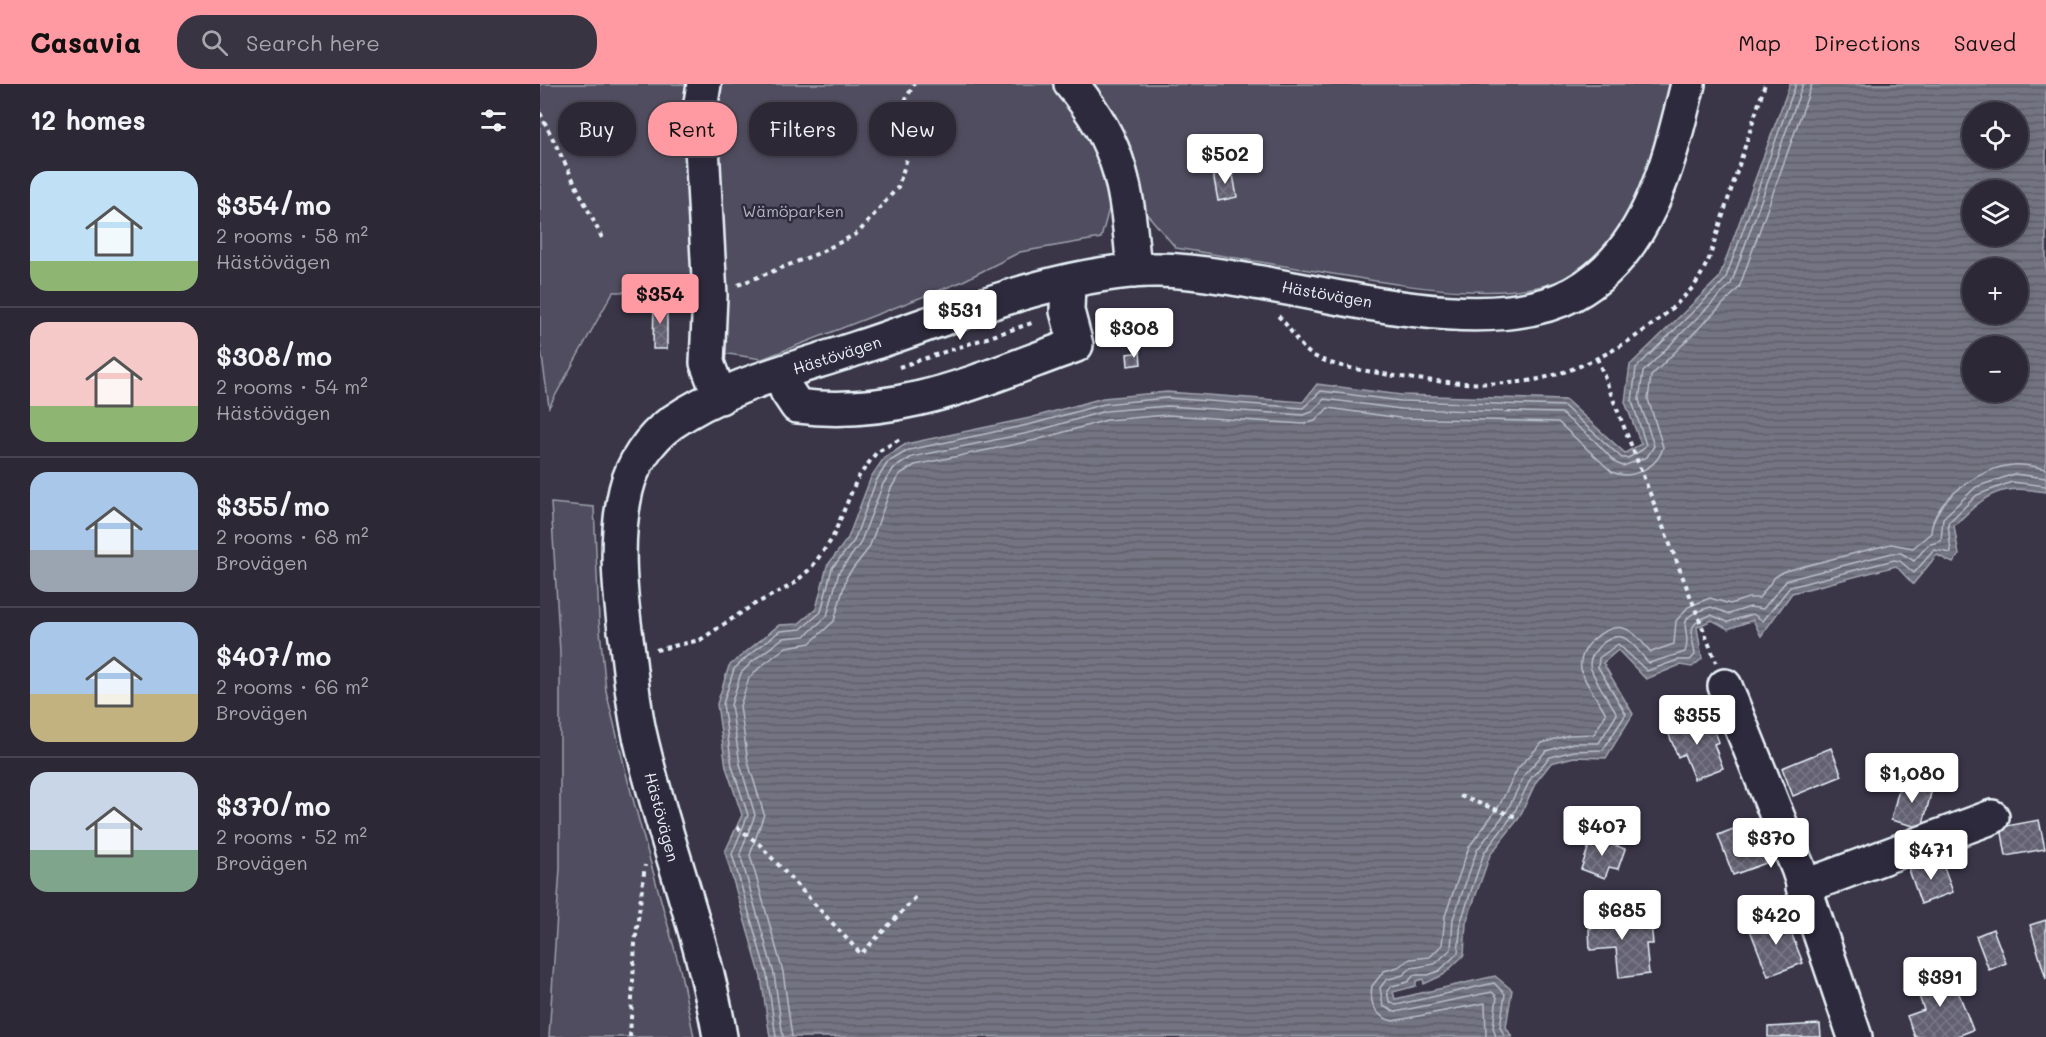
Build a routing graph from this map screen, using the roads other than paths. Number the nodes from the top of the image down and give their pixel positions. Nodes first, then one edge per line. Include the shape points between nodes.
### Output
1 (704, 84) edge
2 (1071, 84) edge
3 (1688, 84) edge
4 (1134, 271) junction
5 (1068, 296) junction
6 (782, 373) junction
7 (720, 397) junction
8 (1725, 686) dead end
9 (1992, 817) dead end
10 (1803, 886) junction
11 (720, 1037) edge
12 (1856, 1037) edge

1 - 7 street via 700,109 711,296 707,363
2 - 4 street via 1094,111 1117,158 1128,207
3 - 4 street, Hästövägen via 1660,183 1627,249 1608,271 1589,284 1571,296 1545,305 1475,315 1422,311 1227,276
4 - 5 street, Hästövägen
5 - 6 street, Hästövägen
5 - 6 street via 1076,345 923,399 845,410 797,406
6 - 7 street, Hästövägen
7 - 11 street, Hästövägen via 666,426 650,442 626,488 620,551 622,612 639,732 699,944
8 - 10 street
9 - 10 street
10 - 12 street

